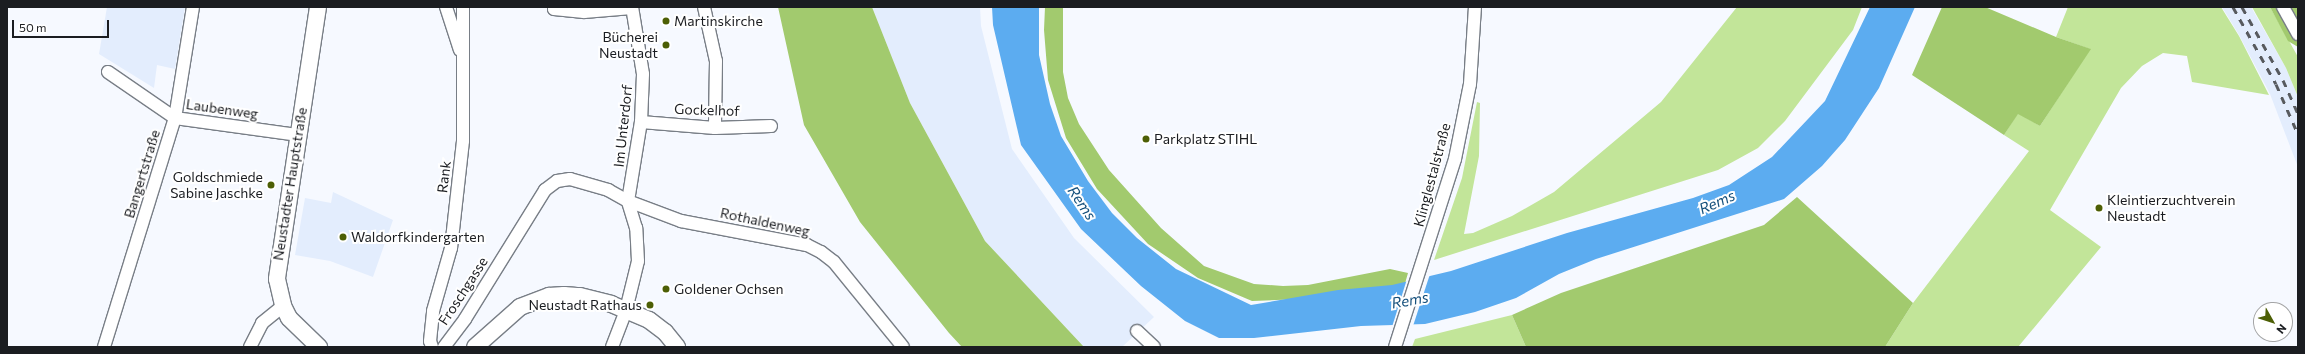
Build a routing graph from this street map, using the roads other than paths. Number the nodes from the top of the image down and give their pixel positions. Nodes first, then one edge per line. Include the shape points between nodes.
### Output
1 (193, 7) edge
2 (318, 7) edge
3 (446, 7) edge
4 (463, 7) edge
5 (555, 7) edge
6 (704, 7) edge
7 (1475, 7) edge
8 (2283, 7) edge
9 (632, 8) edge
10 (2298, 34) edge
11 (463, 60) junction
12 (108, 72) dead end
13 (175, 118) junction
14 (641, 122) junction
15 (771, 126) dead end
16 (715, 128) junction
17 (297, 135) junction
18 (545, 190) joint
19 (628, 201) junction
20 (283, 306) junction
21 (626, 310) junction
22 (1137, 331) dead end
23 (104, 347) edge
24 (250, 347) edge
25 (319, 347) edge
26 (432, 347) edge
27 (444, 347) edge
28 (475, 347) edge
29 (612, 347) edge
30 (677, 347) edge
31 (903, 347) edge
32 (1154, 347) edge
33 (1395, 347) edge

1 - 13 street, Bangertstraße
2 - 17 street, Neustadter Hauptstraße
3 - 11 street
4 - 11 street, Rank
5 - 9 street via 554,9 584,12
6 - 16 street via 716,61
7 - 33 street, Klinglestalstraße via 1470,84 1455,158
8 - 10 street
9 - 14 street, Im Unterdorf via 643,74
11 - 26 street, Rank via 463,142 451,248 433,311 430,341
12 - 13 street, Laubenweg
13 - 17 street, Laubenweg
13 - 23 street, Bangertstraße
14 - 16 street, Gockelhof
14 - 19 street, Im Unterdorf
15 - 16 street, Gockelhof
17 - 20 street, Neustadter Hauptstraße via 276,279
18 - 19 street, Rothaldenweg via 557,181 570,179 608,190
18 - 27 street, Froschgasse via 465,319
19 - 21 street via 636,228 638,261
19 - 31 street, Rothaldenweg via 681,221 807,245 822,252 834,262
20 - 24 street via 262,323
20 - 25 street, Neustadter Hauptstraße via 297,328
21 - 28 street via 580,296 549,296 520,307
21 - 29 street
21 - 30 street via 658,325
22 - 32 street

